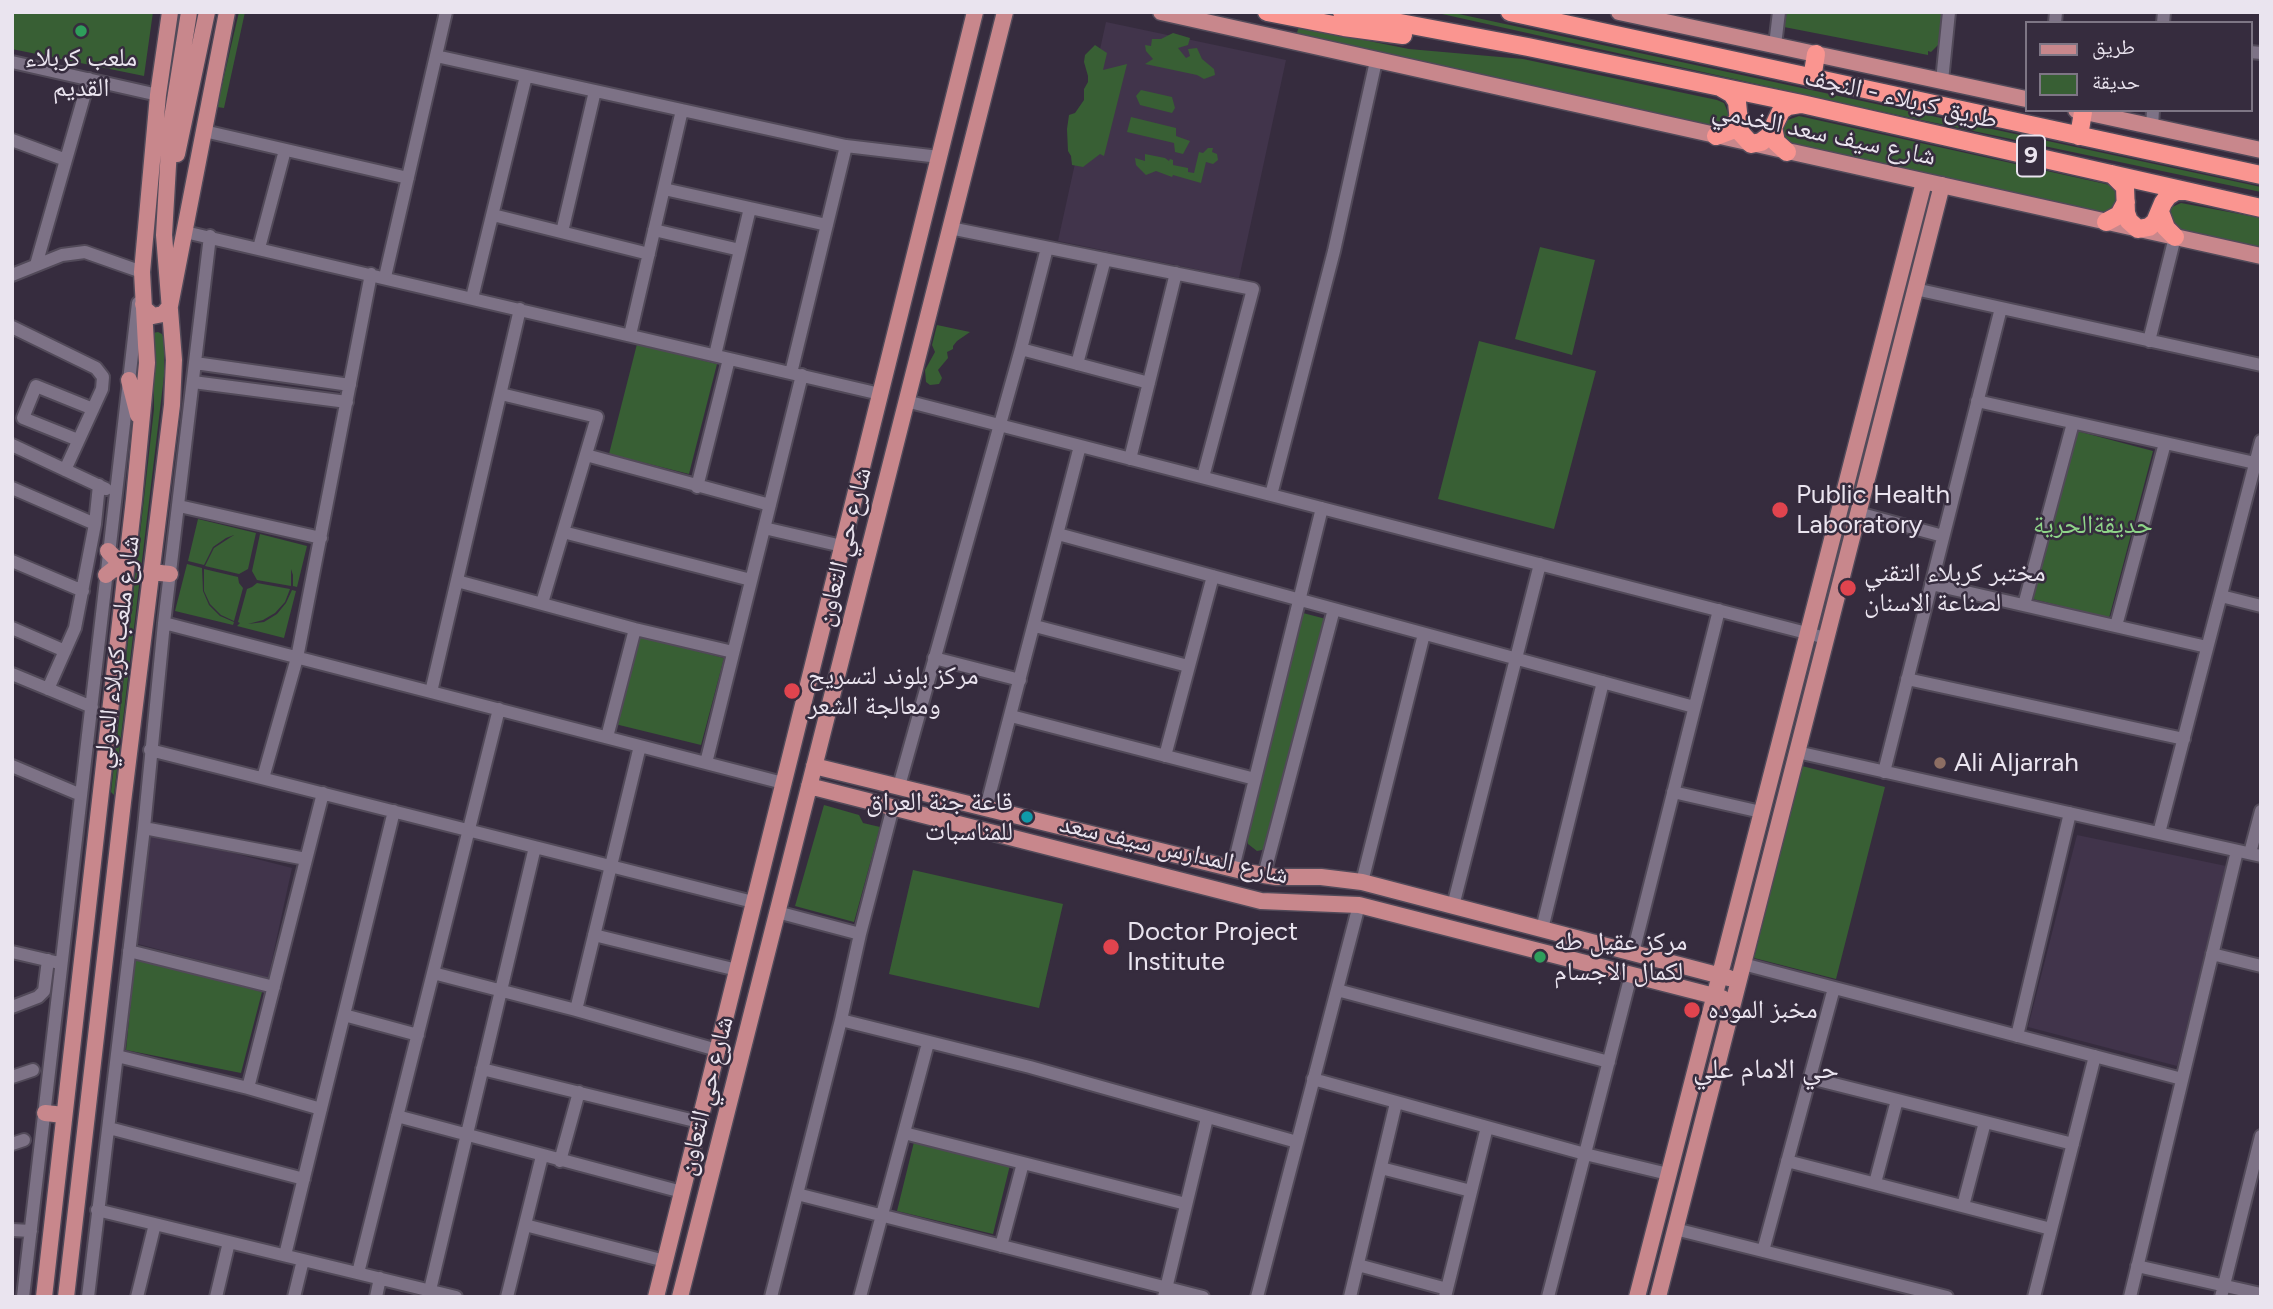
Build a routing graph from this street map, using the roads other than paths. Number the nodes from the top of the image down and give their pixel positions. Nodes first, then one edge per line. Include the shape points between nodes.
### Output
1 (170, 12) edge
2 (189, 12) edge
3 (207, 12) edge
4 (227, 12) edge
5 (446, 12) edge
6 (1005, 12) edge
7 (1161, 12) edge
8 (1267, 12) edge
9 (1342, 12) edge
10 (1396, 12) edge
11 (1495, 12) edge
12 (1510, 12) edge
13 (1619, 12) edge
14 (1779, 12) edge
15 (1950, 12) edge
16 (974, 16) edge
17 (1532, 18) junction
18 (1670, 18) edge
19 (1462, 36) junction
20 (1775, 45) junction
21 (1528, 47) junction
22 (1816, 54) junction
23 (436, 56) junction
24 (1376, 61) junction
25 (12, 62) edge
26 (526, 76) junction
27 (89, 79) junction
28 (1812, 79) junction
29 (1941, 81) junction
30 (1720, 87) junction
31 (595, 91) junction
32 (158, 95) junction
33 (2024, 99) edge
34 (1802, 104) junction
35 (682, 110) junction
36 (2080, 112) edge
37 (2090, 112) edge
38 (1739, 116) junction
39 (2152, 118) edge
40 (1773, 127) junction
41 (204, 131) junction
42 (1716, 136) junction
43 (2079, 136) junction
44 (12, 139) edge
45 (1751, 144) junction
46 (846, 146) junction
47 (285, 150) junction
48 (2261, 150) edge
49 (1787, 152) junction
50 (939, 157) junction
51 (66, 160) junction
52 (2109, 173) junction
53 (2261, 175) edge
54 (408, 178) junction
55 (1924, 181) junction
56 (1941, 186) junction
57 (664, 189) junction
58 (2185, 191) junction
59 (2126, 202) junction
60 (750, 208) junction
61 (2261, 208) edge
62 (2160, 212) junction
63 (492, 215) junction
64 (2106, 222) junction
65 (165, 223) junction
66 (827, 225) junction
67 (950, 228) junction
68 (2138, 229) junction
69 (654, 230) junction
70 (185, 232) junction
71 (562, 232) junction
72 (209, 236) junction
73 (2175, 237) junction
74 (1047, 247) junction
75 (259, 248) junction
76 (740, 250) junction
77 (649, 254) junction
78 (915, 254) junction
79 (2261, 256) edge
80 (1105, 259) junction
81 (942, 261) junction
82 (36, 265) junction
83 (142, 272) junction
84 (1176, 273) junction
85 (371, 274) junction
86 (12, 275) edge
87 (385, 277) junction
88 (1915, 289) junction
89 (906, 290) junction
90 (933, 295) junction
91 (472, 298) junction
92 (144, 304) junction
93 (170, 306) junction
94 (2001, 308) junction
95 (520, 309) junction
96 (12, 327) edge
97 (146, 334) junction
98 (630, 335) junction
99 (2149, 341) junction
100 (173, 343) junction
101 (1021, 349) junction
102 (715, 355) junction
103 (729, 359) junction
104 (195, 363) junction
105 (1077, 364) junction
106 (2261, 365) edge
107 (796, 374) junction
108 (129, 380) junction
109 (193, 382) junction
110 (1149, 383) junction
111 (350, 385) junction
112 (501, 394) junction
113 (880, 394) junction
114 (906, 401) junction
115 (1978, 401) junction
116 (347, 402) junction
117 (93, 410) junction
118 (2073, 423) junction
119 (999, 425) junction
120 (141, 428) junction
121 (79, 440) junction
122 (2261, 441) edge
123 (2165, 443) junction
124 (12, 445) edge
125 (1080, 446) junction
126 (586, 455) junction
127 (1130, 459) junction
128 (2255, 463) junction
129 (65, 470) junction
130 (1203, 477) junction
131 (99, 485) junction
132 (697, 487) junction
133 (12, 488) edge
134 (116, 493) junction
135 (1271, 495) junction
136 (769, 505) junction
137 (179, 506) junction
138 (1322, 508) junction
139 (1858, 513) junction
140 (95, 524) junction
141 (764, 528) junction
142 (563, 532) junction
143 (1058, 534) junction
144 (1943, 536) junction
145 (321, 538) junction
146 (842, 546) junction
147 (108, 551) junction
148 (12, 561) edge
149 (126, 564) junction
150 (1540, 564) junction
151 (151, 572) junction
152 (170, 574) junction
153 (106, 575) junction
154 (1213, 576) junction
155 (751, 579) junction
156 (457, 581) junction
157 (1931, 584) junction
158 (83, 591) junction
159 (2221, 596) junction
160 (1299, 600) junction
161 (542, 603) junction
162 (2024, 605) junction
163 (2261, 606) edge
164 (1334, 609) junction
165 (1719, 610) junction
166 (164, 623) junction
167 (1034, 626) junction
168 (2116, 626) junction
169 (12, 628) edge
170 (635, 629) junction
171 (1807, 633) junction
172 (1424, 634) junction
173 (1826, 638) junction
174 (2207, 647) junction
175 (65, 651) junction
176 (733, 652) junction
177 (298, 657) junction
178 (934, 658) junction
179 (1516, 659) junction
180 (1188, 666) junction
181 (12, 674) edge
182 (1907, 679) junction
183 (1020, 680) junction
184 (1603, 682) junction
185 (48, 689) junction
186 (431, 692) junction
187 (92, 707) junction
188 (1694, 707) junction
189 (499, 709) junction
190 (1010, 716) junction
191 (607, 737) junction
192 (2184, 739) junction
193 (640, 746) junction
194 (150, 750) junction
195 (1797, 752) junction
196 (1165, 756) junction
197 (706, 763) junction
198 (12, 766) edge
199 (814, 766) junction
200 (1884, 772) junction
201 (263, 778) junction
202 (1255, 779) junction
203 (783, 783) junction
204 (809, 786) junction
205 (899, 786) junction
206 (1673, 792) junction
207 (323, 793) junction
208 (80, 795) junction
209 (100, 802) junction
210 (123, 802) junction
211 (893, 807) junction
212 (986, 808) junction
213 (394, 811) junction
214 (2261, 811) edge
215 (1761, 812) junction
216 (2070, 813) junction
217 (1028, 818) junction
218 (1053, 824) junction
219 (773, 825) junction
220 (97, 828) junction
221 (144, 828) junction
222 (120, 830) junction
223 (468, 830) junction
224 (2159, 833) junction
225 (797, 834) junction
226 (1021, 839) junction
227 (1047, 846) junction
228 (535, 847) junction
229 (2249, 853) edge
230 (765, 856) junction
231 (306, 859) junction
232 (790, 861) junction
233 (611, 866) junction
234 (1233, 868) junction
235 (1264, 876) junction
236 (1362, 882) junction
237 (753, 902) junction
238 (1359, 905) junction
239 (1453, 906) junction
240 (777, 912) junction
241 (1542, 929) junction
242 (860, 934) junction
243 (594, 935) junction
244 (1589, 941) junction
245 (1611, 947) junction
246 (129, 951) junction
247 (12, 952) edge
248 (1633, 953) junction
249 (2212, 954) junction
250 (48, 960) junction
251 (1582, 962) junction
252 (62, 964) junction
253 (1743, 964) junction
254 (2261, 966) edge
255 (1603, 968) junction
256 (737, 970) junction
257 (433, 973) junction
258 (1631, 975) junction
259 (1719, 975) junction
260 (1738, 980) junction
261 (274, 987) junction
262 (1834, 988) junction
263 (501, 990) junction
264 (1337, 990) junction
265 (1714, 996) junction
266 (1733, 1001) junction
267 (12, 1007) edge
268 (576, 1010) junction
269 (344, 1015) junction
270 (841, 1020) junction
271 (418, 1035) junction
272 (2017, 1036) junction
273 (928, 1043) junction
274 (717, 1050) junction
275 (117, 1056) junction
276 (2095, 1056) junction
277 (1609, 1062) junction
278 (482, 1069) junction
279 (33, 1070) dead end
280 (12, 1077) edge
281 (1810, 1078) junction
282 (1313, 1079) junction
283 (2182, 1079) junction
284 (248, 1088) junction
285 (579, 1093) junction
286 (1897, 1100) junction
287 (1396, 1103) junction
288 (321, 1110) junction
289 (45, 1113) junction
290 (64, 1115) junction
291 (397, 1116) junction
292 (1207, 1118) junction
293 (699, 1122) junction
294 (1985, 1122) junction
295 (1487, 1127) junction
296 (109, 1128) junction
297 (904, 1133) junction
298 (467, 1135) junction
299 (2261, 1136) edge
300 (1297, 1142) junction
301 (2073, 1144) junction
302 (1585, 1154) junction
303 (542, 1156) junction
304 (560, 1161) junction
305 (1787, 1161) junction
306 (1023, 1163) junction
307 (1381, 1168) junction
308 (1668, 1174) junction
309 (304, 1179) junction
310 (1875, 1183) junction
311 (1471, 1191) junction
312 (682, 1192) junction
313 (797, 1194) junction
314 (1186, 1204) junction
315 (1963, 1206) junction
316 (97, 1210) junction
317 (881, 1216) junction
318 (155, 1224) junction
319 (525, 1225) junction
320 (1675, 1229) junction
321 (2051, 1229) junction
322 (12, 1230) edge
323 (31, 1231) junction
324 (229, 1242) junction
325 (1001, 1246) junction
326 (1763, 1251) junction
327 (285, 1255) junction
328 (303, 1260) junction
329 (664, 1261) junction
330 (1358, 1265) junction
331 (2137, 1266) junction
332 (70, 1272) junction
333 (358, 1273) junction
334 (47, 1275) junction
335 (380, 1278) junction
336 (430, 1290) junction
337 (1894, 1290) edge
338 (1165, 1292) edge
339 (2222, 1292) edge
340 (1446, 1293) edge
341 (2261, 1294) edge
342 (23, 1297) edge
343 (46, 1297) edge
344 (54, 1297) edge
345 (66, 1297) edge
346 (88, 1297) edge
347 (137, 1297) edge
348 (216, 1297) edge
349 (294, 1297) edge
350 (376, 1297) edge
351 (456, 1297) edge
352 (507, 1297) edge
353 (656, 1297) edge
354 (680, 1297) edge
355 (771, 1297) edge
356 (860, 1297) edge
357 (1203, 1297) edge
358 (1256, 1297) edge
359 (1350, 1297) edge
360 (1548, 1297) edge
361 (1636, 1297) edge
362 (1658, 1297) edge
363 (1947, 1297) edge
364 (2034, 1297) edge
365 (2130, 1297) edge

1 - 32 main road, شارع ملعب كربلاء الدولي
2 - 65 main road, شارع ملعب كربلاء الدولي via 170,131
3 - 65 main road
4 - 41 main road
5 - 23 street
6 - 67 main road, شارع حي التعاون
7 - 24 main road, شارع سيف سعد الخدمي
8 - 19 highway via 1412,37
9 - 19 highway
10 - 21 highway, 9
11 - 17 highway, 9
12 - 17 highway
13 - 18 main road
14 - 20 street
15 - 29 street
16 - 50 main road, شارع حي التعاون
17 - 28 highway, 9
18 - 20 main road
19 - 21 highway
20 - 22 main road
21 - 30 highway, طريق كربلاء - النجف / 9
22 - 28 highway
22 - 29 main road
23 - 26 street
23 - 54 street
24 - 42 main road, شارع سيف سعد الخدمي
24 - 135 street via 1334,251
25 - 27 street
26 - 31 street
26 - 63 street
27 - 32 street
27 - 51 street
28 - 43 highway, 9
29 - 33 main road
30 - 34 highway, طريق كربلاء - النجف / 9
30 - 38 highway via 1735,98
31 - 35 street
31 - 71 street
32 - 83 main road, شارع ملعب كربلاء الدولي
34 - 40 highway via 1784,108
34 - 52 highway, طريق كربلاء - النجف / 9
35 - 46 street
35 - 57 street
36 - 43 highway
37 - 39 main road
38 - 42 highway via 1732,130
38 - 45 highway via 1740,132
39 - 48 main road
40 - 45 highway via 1765,139
40 - 49 highway via 1776,142
41 - 47 street
41 - 70 main road
42 - 45 main road, شارع سيف سعد الخدمي
43 - 53 highway, 9
44 - 51 street
45 - 49 main road, شارع سيف سعد الخدمي
46 - 50 street
46 - 66 street
47 - 54 street
47 - 75 street
49 - 55 main road, شارع سيف سعد الخدمي
50 - 78 main road, شارع حي التعاون
51 - 82 street
52 - 58 highway, طريق كربلاء - النجف / 9
52 - 59 highway via 2124,187
54 - 87 street
55 - 56 main road, شارع سيف سعد الخدمي
55 - 171 main road
56 - 64 main road, شارع سيف سعد الخدمي
56 - 88 main road
57 - 60 street
57 - 69 street
58 - 61 highway, طريق كربلاء - النجف / 9
58 - 62 highway via 2168,196
59 - 64 highway via 2119,215
59 - 68 highway via 2127,217
60 - 66 street
60 - 76 street
62 - 68 highway via 2152,225
62 - 73 highway
63 - 71 street
63 - 91 street
64 - 68 main road, شارع سيف سعد الخدمي
65 - 93 main road, شارع ملعب كربلاء الدولي
66 - 107 street
67 - 74 street
67 - 81 main road, شارع حي التعاون
68 - 73 main road, شارع سيف سعد الخدمي
69 - 76 street
69 - 77 street
70 - 72 street
70 - 93 main road
71 - 77 street
72 - 75 street
72 - 104 street
73 - 79 main road, شارع سيف سعد الخدمي
73 - 99 street
74 - 80 street
74 - 101 street
75 - 85 street
76 - 102 street
77 - 98 street
78 - 81 main road via 927,264
78 - 89 main road, شارع حي التعاون
80 - 84 street
80 - 105 street
81 - 90 main road, شارع حي التعاون
82 - 83 street via 85,252
82 - 86 street
83 - 92 main road, شارع ملعب كربلاء الدولي
83 - 108 street
84 - 110 street
84 - 130 street via 1253,289
85 - 87 street
85 - 111 street
87 - 91 street
88 - 94 street
88 - 139 main road
89 - 90 main road via 921,286
89 - 113 main road, شارع حي التعاون
90 - 114 main road, شارع حي التعاون
91 - 95 street
92 - 93 main road via 153,316
92 - 97 main road, شارع ملعب كربلاء الدولي
93 - 100 main road, شارع ملعب كربلاء الدولي
94 - 99 street
94 - 115 street
95 - 98 street
95 - 112 street
96 - 117 street via 99,371 104,385
97 - 100 main road via 155,329 165,331
97 - 120 main road, شارع ملعب كربلاء الدولي via 148,363
98 - 102 street
99 - 106 street
100 - 151 main road, شارع ملعب كربلاء الدولي via 174,380
101 - 105 street
101 - 119 street
102 - 103 street
103 - 107 street
103 - 132 street
104 - 109 street
104 - 111 street
105 - 110 street
107 - 113 street
107 - 136 street
108 - 120 main road
108 - 134 street
109 - 116 street
109 - 137 street
110 - 127 street
111 - 116 street
112 - 126 street via 597,417
112 - 156 street
113 - 146 main road, شارع حي التعاون
114 - 119 street
114 - 199 main road, شارع حي التعاون
115 - 118 street
115 - 144 street
116 - 145 street
117 - 121 street
117 - 121 street via 36,386 23,418
118 - 123 street
118 - 162 street
119 - 125 street
119 - 178 street
120 - 149 main road, شارع ملعب كربلاء الدولي
121 - 129 street
122 - 128 street
123 - 128 street
123 - 168 street
124 - 129 street
125 - 127 street
125 - 143 street
126 - 132 street
126 - 142 street
127 - 130 street
128 - 159 street
129 - 131 street
130 - 135 street
131 - 134 street
131 - 140 street
132 - 136 street
133 - 140 street
134 - 147 street
135 - 138 street
136 - 141 street
137 - 145 street
137 - 152 street
138 - 150 street
138 - 160 street
139 - 144 street
139 - 173 main road
140 - 158 street
141 - 146 street
141 - 155 street
142 - 155 street
142 - 161 street
143 - 154 street
143 - 167 street
144 - 157 street
145 - 177 street
146 - 203 main road, شارع حي التعاون
147 - 149 main road
147 - 153 street
148 - 158 street
149 - 153 main road
149 - 209 main road, شارع ملعب كربلاء الدولي
150 - 165 street
150 - 179 street
151 - 152 main road
151 - 210 main road, شارع ملعب كربلاء الدولي
152 - 166 street
153 - 187 street
154 - 160 street
154 - 180 street
155 - 176 street
156 - 161 street
156 - 186 street
157 - 162 street
157 - 182 street
158 - 175 street
159 - 163 street
159 - 174 street
160 - 164 street
160 - 202 street
161 - 170 street
162 - 168 street
164 - 172 street
164 - 235 street
165 - 171 street
165 - 188 street
166 - 177 street
166 - 194 street
167 - 180 street
167 - 183 street
168 - 174 street
169 - 175 street
170 - 176 street
170 - 191 street
171 - 173 street
171 - 215 main road
172 - 179 street
172 - 236 street
173 - 195 main road
174 - 192 street
175 - 185 street
176 - 197 street
177 - 186 street
177 - 201 street
178 - 183 street
178 - 205 street
179 - 184 street
179 - 239 street
180 - 196 street
181 - 185 street
182 - 192 street
182 - 200 street
183 - 190 street
184 - 188 street
184 - 241 street
185 - 187 street
186 - 189 street
187 - 208 street
188 - 206 street
189 - 191 street
189 - 223 street
190 - 196 street
190 - 212 street
191 - 193 street
192 - 224 street
193 - 197 street
193 - 233 street
194 - 201 street
194 - 221 street
195 - 200 street
195 - 253 main road
196 - 202 street
197 - 203 street
198 - 208 street
199 - 204 main road, شارع حي التعاون
199 - 205 main road, شارع المدارس سيف سعد
200 - 216 street
201 - 207 street
202 - 234 street
203 - 219 main road, شارع حي التعاون
204 - 211 main road, شارع المدارس سيف سعد
204 - 225 main road, شارع حي التعاون
205 - 212 main road, شارع المدارس سيف سعد
206 - 215 street
206 - 248 street
207 - 213 street
207 - 231 street
208 - 252 street
209 - 210 main road via 111,807
209 - 220 main road, شارع ملعب كربلاء الدولي
210 - 222 main road, شارع ملعب كربلاء الدولي
211 - 226 main road, شارع المدارس سيف سعد
211 - 242 street
212 - 217 main road, شارع المدارس سيف سعد
213 - 223 street
213 - 269 street
214 - 229 street
215 - 259 main road
216 - 224 street
216 - 272 street
217 - 218 main road, شارع المدارس سيف سعد
217 - 226 main road via 1028,833
218 - 227 main road via 1046,831
218 - 234 main road, شارع المدارس سيف سعد
219 - 225 main road via 783,835
219 - 230 main road, شارع حي التعاون
220 - 222 main road via 109,825
220 - 290 main road, شارع ملعب كربلاء الدولي
221 - 231 street
221 - 246 street
222 - 332 main road, شارع ملعب كربلاء الدولي
223 - 228 street
223 - 257 street
224 - 229 street
225 - 232 main road, شارع حي التعاون
226 - 227 main road, شارع المدارس سيف سعد
227 - 238 main road, شارع المدارس سيف سعد via 1261,901
228 - 233 street
228 - 263 street
229 - 249 street
230 - 232 main road via 779,853
230 - 237 main road, شارع حي التعاون
231 - 261 street
232 - 240 main road, شارع حي التعاون
233 - 237 street
233 - 243 street
234 - 235 main road, شارع المدارس سيف سعد
235 - 236 main road, شارع المدارس سيف سعد
236 - 239 main road, شارع المدارس سيف سعد
237 - 256 main road, شارع حي التعاون
238 - 251 main road, شارع المدارس سيف سعد
238 - 264 street
239 - 241 main road, شارع المدارس سيف سعد
240 - 242 street
240 - 354 main road, شارع حي التعاون
241 - 244 main road, شارع المدارس سيف سعد
242 - 270 street
243 - 256 street
243 - 268 street
244 - 245 main road, شارع المدارس سيف سعد
244 - 251 main road via 1590,956
245 - 248 main road, شارع المدارس سيف سعد
245 - 255 main road via 1603,953
246 - 261 street
246 - 275 street
247 - 250 street
248 - 259 main road, شارع المدارس سيف سعد
249 - 254 street
249 - 283 street
250 - 252 street
250 - 267 street via 44,991
251 - 255 main road, شارع المدارس سيف سعد
252 - 289 street
253 - 260 main road
253 - 262 street
255 - 258 main road, شارع المدارس سيف سعد
256 - 274 main road, شارع حي التعاون
257 - 263 street
257 - 271 street
258 - 265 main road, شارع المدارس سيف سعد
258 - 277 street
259 - 260 main road, شارع المدارس سيف سعد
259 - 265 main road
260 - 266 main road
261 - 284 street
262 - 272 street
262 - 281 street
263 - 268 street
263 - 278 street
264 - 277 street
264 - 282 street
265 - 266 main road, شارع المدارس سيف سعد
265 - 308 main road
266 - 320 main road
268 - 274 street
269 - 271 street
269 - 288 street
270 - 273 street
270 - 313 street
271 - 291 street
272 - 276 street
273 - 292 street
273 - 297 street
274 - 293 main road, شارع حي التعاون
275 - 284 street
275 - 296 street
276 - 283 street
276 - 301 street
277 - 302 street
278 - 285 street
278 - 298 street
279 - 280 street
281 - 286 street
281 - 305 street
282 - 287 street
282 - 300 street
283 - 331 street
284 - 288 street
285 - 293 street
285 - 304 street
286 - 294 street
286 - 310 street
287 - 295 street
287 - 307 street
288 - 309 street
289 - 290 main road
289 - 323 street
290 - 334 main road, شارع ملعب كربلاء الدولي
291 - 298 street
291 - 333 street
292 - 300 street
292 - 314 street
293 - 312 main road, شارع حي التعاون
294 - 301 street
294 - 315 street
295 - 302 street
295 - 311 street
296 - 309 street
296 - 316 street
297 - 306 street
297 - 317 street
298 - 303 street
298 - 336 street
299 - 339 street
300 - 358 street
301 - 321 street
302 - 308 street
302 - 360 street
303 - 304 street
303 - 319 street
304 - 312 street
305 - 310 street
305 - 326 street
306 - 314 street
306 - 325 street
307 - 311 street
307 - 330 street
308 - 361 main road
309 - 327 street
310 - 315 street
311 - 340 street
312 - 329 main road, شارع حي التعاون
313 - 317 street
313 - 355 street
314 - 338 street
315 - 321 street
316 - 318 street
316 - 346 street
317 - 325 street
317 - 356 street
318 - 324 street
318 - 347 street
319 - 329 street
319 - 352 street
320 - 326 street
320 - 362 main road
321 - 364 street
322 - 323 street
323 - 342 street
324 - 327 street
324 - 348 street
325 - 338 street
326 - 337 street
327 - 328 street
328 - 333 street
328 - 349 street
329 - 353 main road, شارع حي التعاون
330 - 340 street
330 - 359 street
331 - 339 street
331 - 365 street
332 - 334 main road via 59,1279
332 - 345 main road, شارع ملعب كربلاء الدولي
333 - 335 street
334 - 343 main road, شارع ملعب كربلاء الدولي
335 - 336 street
335 - 350 street
336 - 351 street
337 - 363 street
338 - 357 street
339 - 341 street
343 - 344 main road

